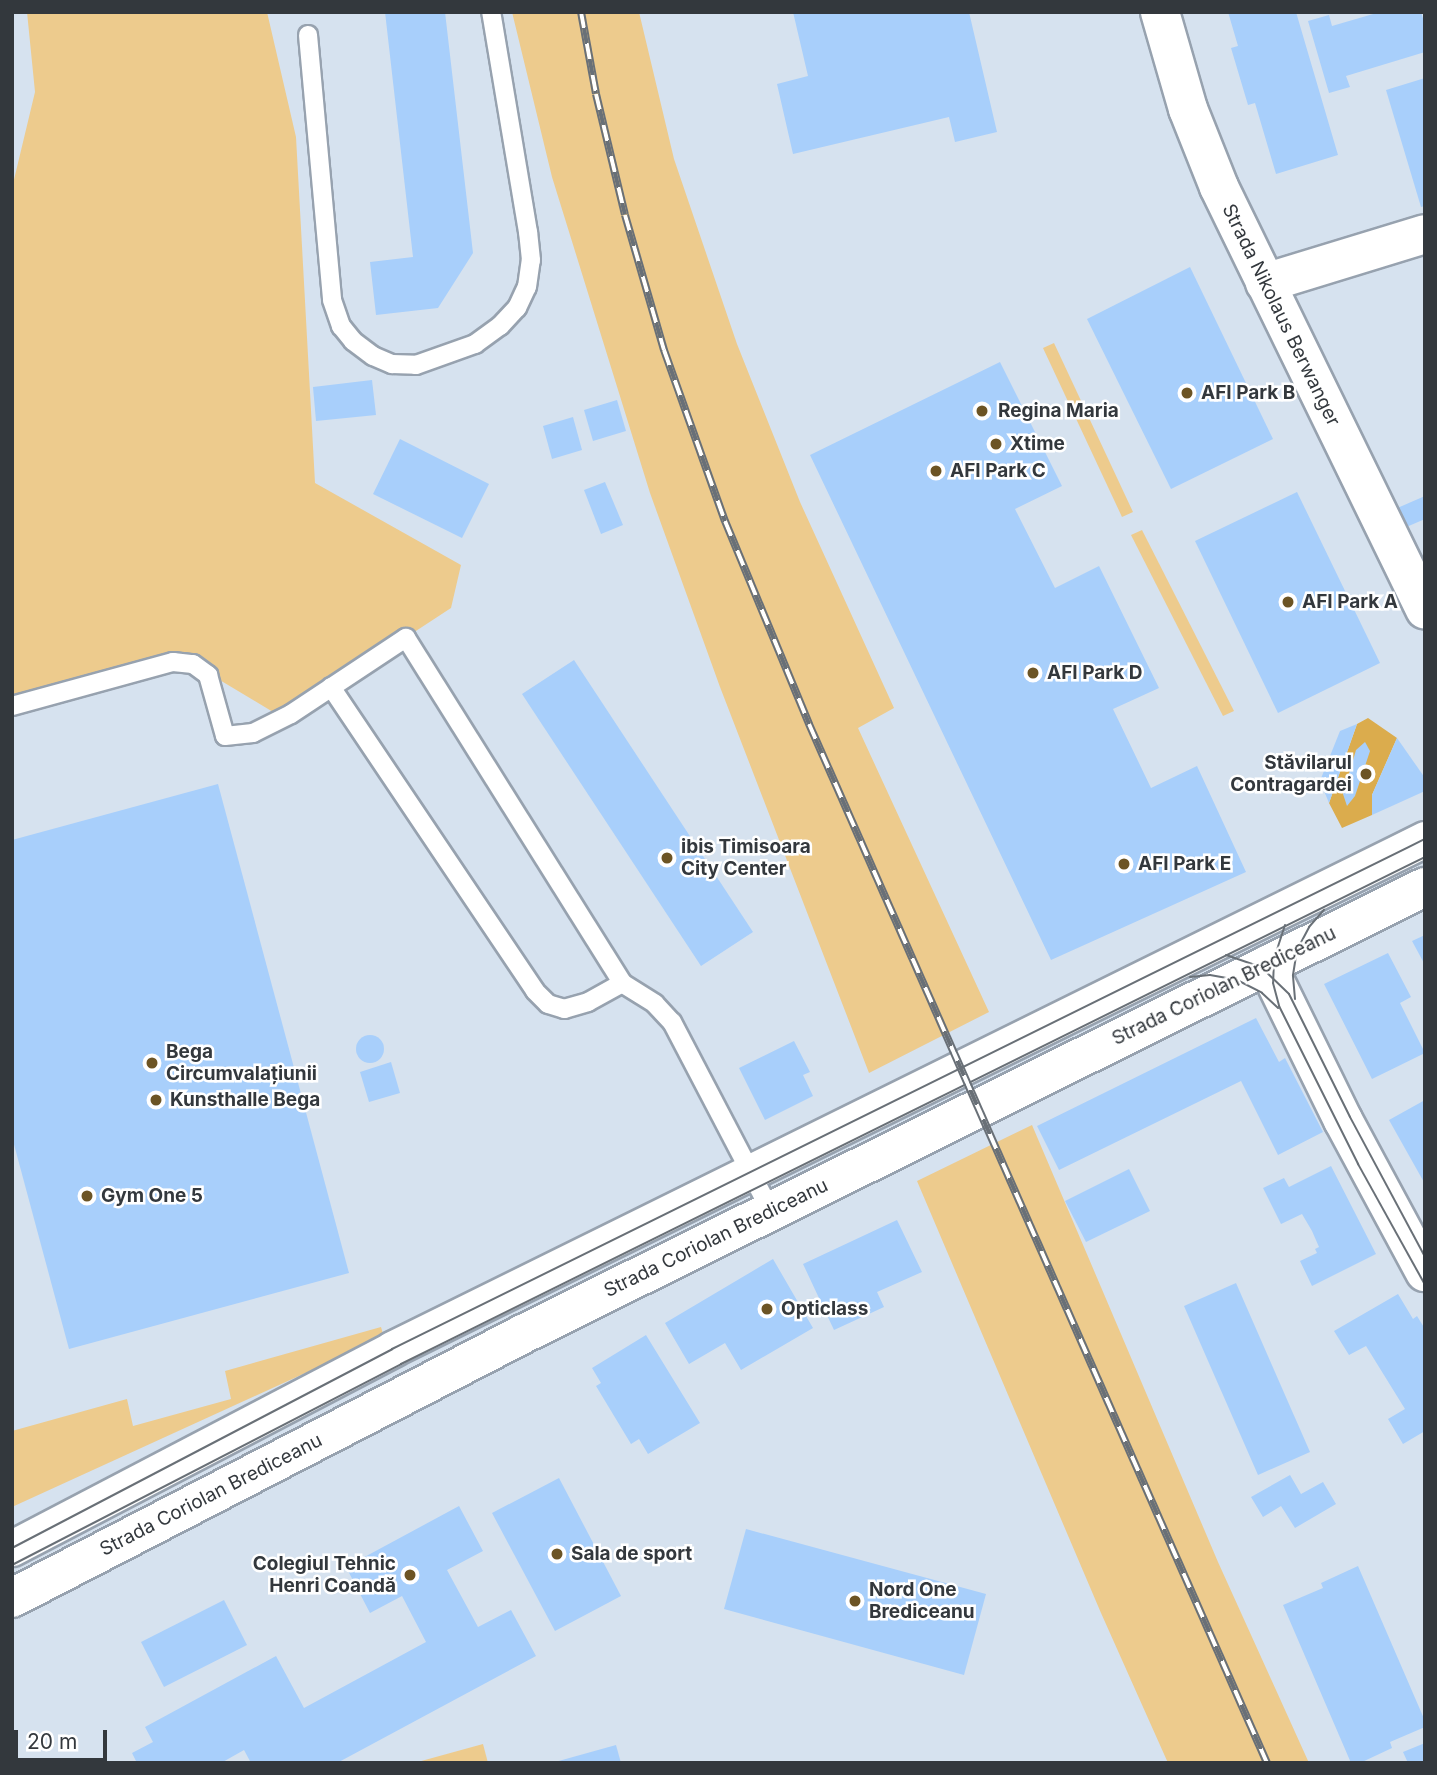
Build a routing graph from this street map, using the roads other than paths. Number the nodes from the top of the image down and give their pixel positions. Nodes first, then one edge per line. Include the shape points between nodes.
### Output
1 (491, 12) edge
2 (1160, 12) edge
3 (308, 35) dead end
4 (1425, 233) edge
5 (1265, 283) junction
6 (1425, 610) edge
7 (331, 687) junction
8 (12, 706) edge
9 (1425, 839) edge
10 (1425, 887) edge
11 (1248, 927) junction
12 (1267, 965) junction
13 (622, 983) junction
14 (751, 1171) junction
15 (771, 1211) junction
16 (1425, 1272) edge
17 (12, 1548) edge
18 (12, 1598) edge

1 - 3 lane via 528,232 531,260 527,287 509,317 475,344 416,365 392,364 373,356 341,326 332,300
2 - 5 street, Strada Nikolaus Berwanger via 1198,136
4 - 5 street
5 - 6 street, Strada Nikolaus Berwanger
7 - 8 lane via 253,733 225,736 208,674 193,664 173,662
7 - 13 lane via 535,991 548,1004 564,1009
7 - 13 lane via 405,638
9 - 11 street
10 - 12 street, Strada Coriolan Brediceanu
11 - 12 street
11 - 14 street
12 - 15 street, Strada Coriolan Brediceanu
12 - 16 street
13 - 14 lane via 655,1004 672,1022
14 - 15 lane
14 - 17 street via 392,1349
15 - 18 street, Strada Coriolan Brediceanu

